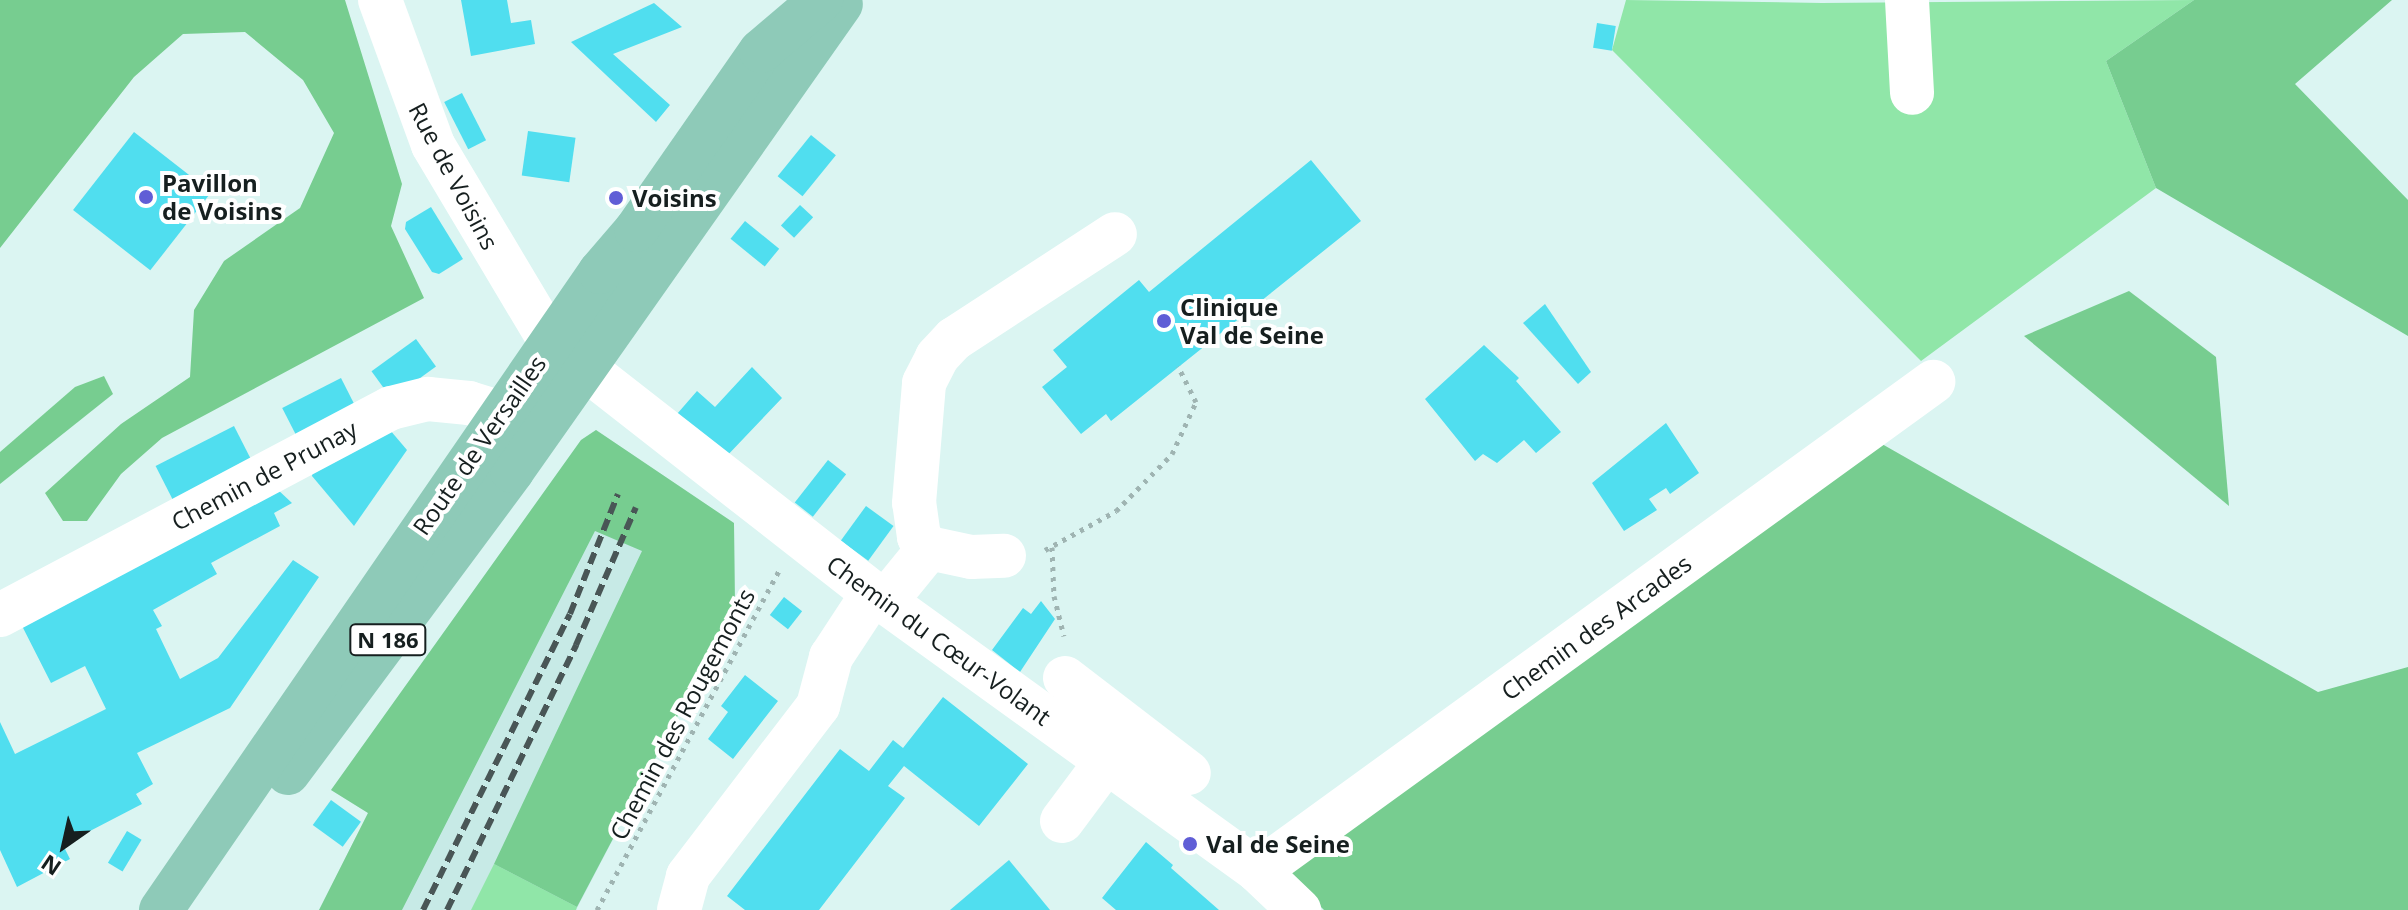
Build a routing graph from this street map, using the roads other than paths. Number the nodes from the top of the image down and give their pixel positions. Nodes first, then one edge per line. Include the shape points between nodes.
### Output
1 (380, 0) edge
2 (821, 0) edge
3 (843, 0) edge
4 (1907, 0) edge
5 (1912, 93) dead end
6 (1115, 234) dead end
7 (566, 354) junction
8 (1933, 382) dead end
9 (519, 425) junction
10 (929, 548) junction
11 (1004, 556) road end
12 (879, 597) junction
13 (0, 615) edge
14 (1065, 678) dead end
15 (1106, 762) junction
16 (1189, 773) dead end
17 (1062, 821) dead end
18 (1258, 871) junction
19 (161, 910) edge
20 (188, 910) edge
21 (679, 910) edge
22 (1299, 910) edge

1 - 7 street, Rue de Voisins via 433,145
2 - 7 main road, Route de Versailles / N 186 via 761,51
3 - 7 main road, Route de Versailles / N 186
4 - 5 street
6 - 10 street via 954,339 937,357 924,383 914,503 919,537
7 - 9 main road, Route de Versailles / N 186
7 - 12 street, Chemin du Cœur-Volant
8 - 18 street, Chemin des Arcades
9 - 13 street, Chemin de Prunay via 469,403 428,399 391,408
9 - 19 main road, Route de Versailles / N 186
9 - 20 main road, Route de Versailles / N 186
10 - 11 street via 971,557
10 - 12 street
12 - 15 street, Chemin du Cœur-Volant
12 - 21 street via 831,657 818,706 688,876
14 - 16 street
15 - 17 street
15 - 18 street, Chemin du Cœur-Volant
18 - 22 street, Chemin du Cœur-Volant

